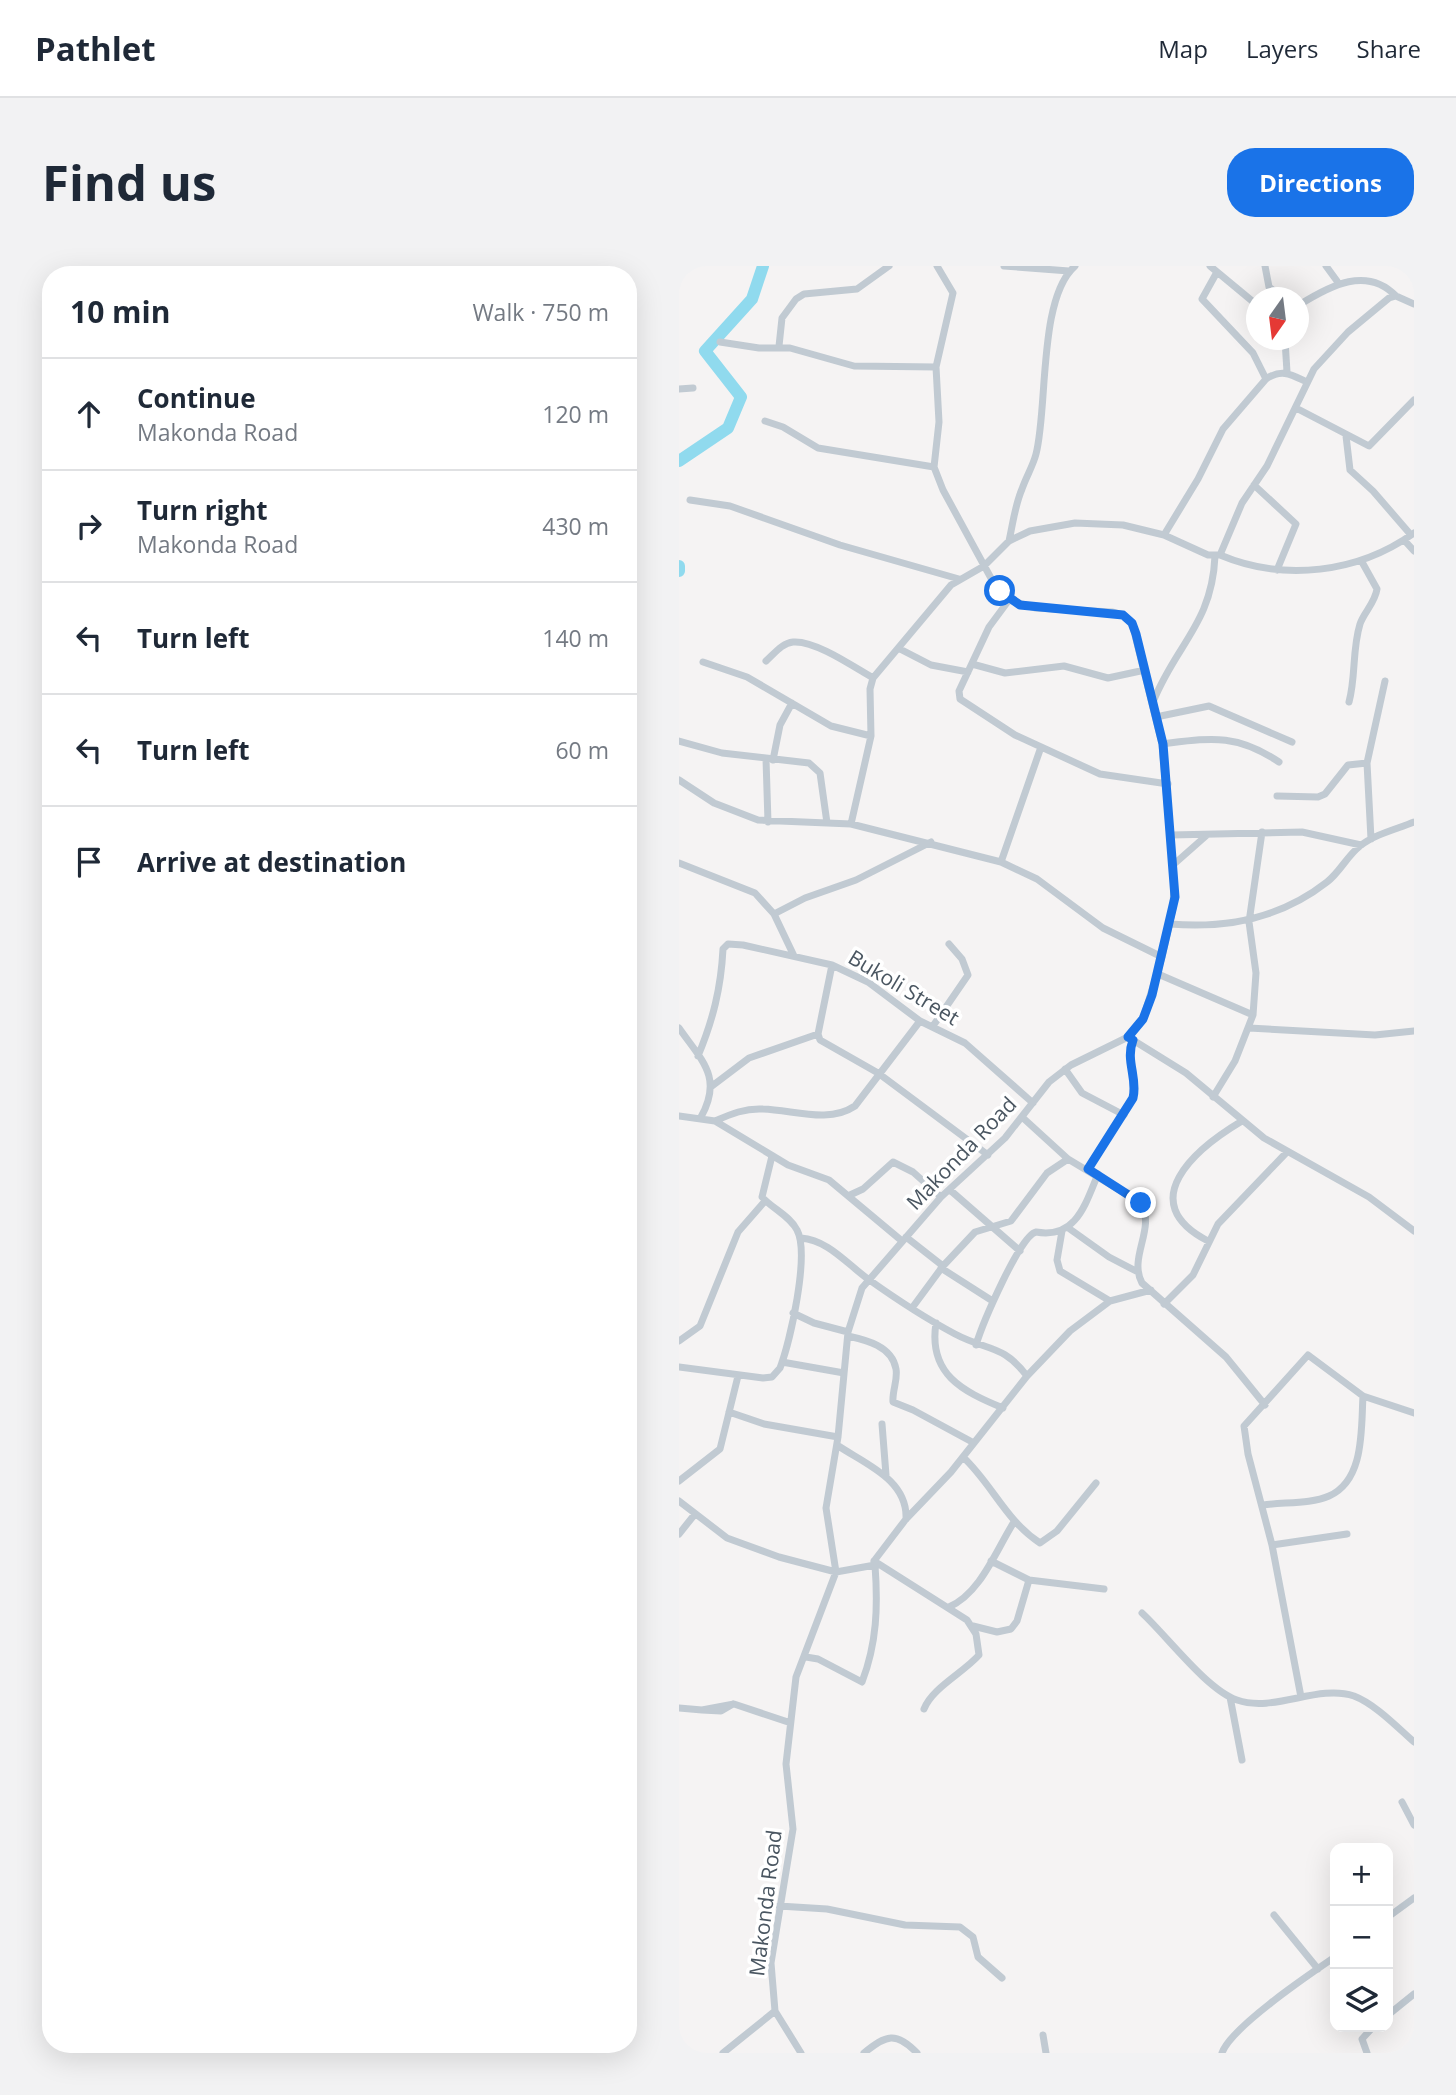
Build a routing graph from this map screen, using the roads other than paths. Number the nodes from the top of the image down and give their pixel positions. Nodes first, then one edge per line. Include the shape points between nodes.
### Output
1 (889, 266) edge
2 (937, 266) edge
3 (1004, 266) edge
4 (1210, 266) edge
5 (1265, 266) edge
6 (1326, 266) edge
7 (1072, 269) edge
8 (1217, 272) junction
9 (1337, 281) junction
10 (1269, 287) edge
11 (1246, 295) edge
12 (1396, 296) junction
13 (1309, 299) edge
14 (1414, 304) edge
15 (720, 342) dead end
16 (779, 346) junction
17 (1286, 350) edge
18 (936, 367) junction
19 (1287, 372) junction
20 (1266, 379) junction
21 (1307, 382) junction
22 (693, 388) dead end
23 (679, 389) edge
24 (1414, 400) edge
25 (1296, 408) junction
26 (765, 421) dead end
27 (1346, 436) junction
28 (934, 467) junction
29 (1254, 485) junction
30 (691, 500) dead end
31 (1164, 535) junction
32 (1410, 536) edge
33 (1009, 541) junction
34 (1414, 551) edge
35 (1218, 556) junction
36 (1363, 562) junction
37 (984, 566) junction
38 (1277, 570) junction
39 (959, 579) junction
40 (1009, 600) junction
41 (900, 649) junction
42 (766, 661) dead end
43 (703, 662) dead end
44 (972, 664) junction
45 (1145, 670) junction
46 (968, 672) junction
47 (873, 678) junction
48 (1385, 681) dead end
49 (1349, 702) dead end
50 (792, 703) junction
51 (1153, 703) junction
52 (1156, 717) junction
53 (871, 736) junction
54 (679, 741) edge
55 (1292, 742) dead end
56 (1163, 744) junction
57 (1041, 747) junction
58 (770, 759) junction
59 (1279, 762) dead end
60 (1367, 763) junction
61 (679, 780) edge
62 (1168, 784) junction
63 (1277, 796) dead end
64 (768, 822) junction
65 (1414, 822) edge
66 (827, 823) junction
67 (851, 824) junction
68 (1262, 832) junction
69 (1171, 835) junction
70 (1207, 835) junction
71 (1371, 839) junction
72 (931, 842) junction
73 (1361, 845) junction
74 (1001, 862) junction
75 (679, 863) edge
76 (1173, 865) junction
77 (773, 914) junction
78 (1249, 922) junction
79 (1170, 924) junction
80 (949, 944) dead end
81 (794, 956) junction
82 (1162, 957) junction
83 (832, 965) junction
84 (1158, 974) junction
85 (1253, 1015) junction
86 (920, 1021) junction
87 (933, 1026) junction
88 (679, 1027) edge
89 (1249, 1028) junction
90 (1414, 1031) edge
91 (818, 1034) junction
92 (1131, 1038) junction
93 (698, 1056) junction
94 (1065, 1069) junction
95 (878, 1073) junction
96 (712, 1086) junction
97 (1213, 1097) junction
98 (1033, 1103) junction
99 (1124, 1115) junction
100 (679, 1116) edge
101 (701, 1117) junction
102 (1022, 1117) junction
103 (715, 1121) junction
104 (1242, 1121) junction
105 (1286, 1153) junction
106 (772, 1156) junction
107 (988, 1156) junction
108 (1068, 1159) junction
109 (1088, 1169) junction
110 (1098, 1174) junction
111 (950, 1190) junction
112 (850, 1195) junction
113 (941, 1198) junction
114 (765, 1200) junction
115 (990, 1227) junction
116 (1065, 1229) junction
117 (1414, 1231) edge
118 (801, 1238) junction
119 (904, 1239) junction
120 (1208, 1241) junction
121 (1020, 1251) junction
122 (942, 1267) junction
123 (1136, 1271) junction
124 (869, 1280) junction
125 (1151, 1290) junction
126 (991, 1300) junction
127 (1110, 1301) junction
128 (1164, 1304) junction
129 (912, 1308) junction
130 (793, 1312) junction
131 (936, 1323) junction
132 (848, 1334) junction
133 (679, 1341) edge
134 (976, 1345) junction
135 (782, 1362) junction
136 (679, 1367) edge
137 (844, 1373) junction
138 (738, 1376) junction
139 (1027, 1376) junction
140 (1363, 1396) junction
141 (1265, 1405) junction
142 (1003, 1408) junction
143 (729, 1412) junction
144 (1414, 1413) edge
145 (882, 1424) dead end
146 (838, 1441) junction
147 (974, 1443) junction
148 (963, 1457) junction
149 (886, 1475) junction
150 (679, 1481) edge
151 (1096, 1483) dead end
152 (679, 1500) edge
153 (1263, 1505) junction
154 (695, 1514) junction
155 (906, 1519) junction
156 (1014, 1522) junction
157 (679, 1534) edge
158 (1347, 1534) dead end
159 (1272, 1545) junction
160 (992, 1561) junction
161 (874, 1563) junction
162 (836, 1572) junction
163 (1029, 1580) junction
164 (1104, 1589) dead end
165 (949, 1606) junction
166 (1142, 1613) dead end
167 (972, 1626) junction
168 (806, 1657) junction
169 (1230, 1697) junction
170 (1301, 1697) junction
171 (679, 1708) edge
172 (925, 1709) dead end
173 (788, 1722) junction
174 (1414, 1742) edge
175 (1242, 1760) dead end
176 (1402, 1802) dead end
177 (1414, 1825) edge
178 (1414, 1898) edge
179 (779, 1906) junction
180 (1393, 1913) edge
181 (1274, 1915) dead end
182 (1330, 1961) edge
183 (1318, 1969) junction
184 (1002, 1978) dead end
185 (1414, 1994) edge
186 (775, 2011) junction
187 (1393, 2011) edge
188 (1368, 2032) edge
189 (1043, 2035) dead end
190 (723, 2053) edge
191 (801, 2053) edge
192 (865, 2053) edge
193 (917, 2053) edge
194 (1046, 2053) edge
195 (1222, 2053) edge
196 (1367, 2053) edge

1 - 16 street via 857,289 804,294 796,299 782,318
2 - 18 street via 953,293
3 - 7 street
4 - 8 street
5 - 10 street
6 - 9 street
7 - 33 street via 1050,329 1037,452 1016,506
8 - 11 street
8 - 20 street via 1202,299 1253,353
9 - 12 street via 1362,272 1377,277
9 - 13 street
12 - 14 street
12 - 21 street via 1338,341
15 - 16 street
16 - 18 street via 854,366
17 - 19 street
18 - 28 street via 939,422
19 - 20 street
19 - 21 street
20 - 31 street via 1223,429
21 - 25 street
22 - 23 street
24 - 27 street via 1369,446
25 - 27 street
25 - 29 street
26 - 28 street via 818,448
27 - 32 street via 1350,470
28 - 37 street
29 - 35 street
29 - 38 street via 1296,524
30 - 39 street via 730,506 803,534
31 - 33 street via 1123,525 1075,523 1030,531
31 - 35 street
32 - 34 street
32 - 36 street
33 - 37 street
35 - 38 street
35 - 51 street via 1209,603 1173,659
36 - 38 street
36 - 49 street via 1377,590 1360,623
37 - 39 street
37 - 40 street
39 - 41 street via 939,596
40 - 44 street via 989,626
40 - 45 street via 1035,608 1123,615 1132,623
41 - 46 street via 931,665
41 - 47 street
42 - 47 street via 783,645 800,643
43 - 50 street via 747,677
44 - 45 street via 1005,673 1064,666 1108,678
44 - 46 street
45 - 51 street
46 - 57 street via 958,691 962,701
47 - 53 street
48 - 60 street
50 - 53 street via 831,726
50 - 58 street
51 - 52 street
52 - 55 street via 1209,706
52 - 56 street
53 - 67 street
54 - 58 street
56 - 59 street via 1239,740
56 - 62 street
57 - 62 street via 1100,774
57 - 74 street
58 - 64 street
58 - 66 street via 817,767
60 - 63 street via 1348,765 1335,786 1318,797
60 - 71 street
61 - 64 street via 741,816
62 - 69 street
64 - 66 street
65 - 71 street
66 - 67 street
67 - 72 street
68 - 70 street
68 - 73 street via 1302,832
68 - 78 street
69 - 70 street
69 - 76 street
70 - 76 street
71 - 73 street
72 - 74 street
72 - 77 street
73 - 78 street via 1330,881 1281,910
74 - 82 street via 1037,879 1096,924
75 - 77 street via 755,893
76 - 79 street via 1175,897
77 - 81 street
78 - 79 street via 1200,927
78 - 85 street via 1256,973
79 - 82 street
80 - 87 street via 968,975
81 - 83 street, Bukoli Street
81 - 93 street, Bukoli Street via 743,945 728,944 723,949 720,991
82 - 84 street
83 - 86 street, Bukoli Street via 868,982
83 - 91 street
84 - 85 street
84 - 92 street via 1143,1019
85 - 89 street
86 - 87 street, Bukoli Street
86 - 95 street
87 - 98 street, Bukoli Street via 965,1043
88 - 93 street
89 - 90 street via 1375,1035
89 - 97 street
91 - 95 street via 828,1047
91 - 96 street via 749,1058
92 - 94 street, Makonda Road
92 - 97 street via 1171,1062
92 - 99 street via 1129,1062 1135,1089
93 - 96 street
94 - 98 street, Makonda Road
94 - 99 street via 1082,1093
95 - 103 street via 855,1106 843,1114 762,1109 738,1111
95 - 107 street
96 - 101 street
97 - 104 street
98 - 102 street, Makonda Road
99 - 109 street
100 - 101 street
101 - 103 street
102 - 107 street, Makonda Road
102 - 108 street
103 - 106 street
104 - 105 street
104 - 120 street via 1202,1147 1177,1183 1174,1213 1191,1232
105 - 117 street via 1369,1196
105 - 120 street via 1239,1199
106 - 112 street via 802,1173 829,1180
106 - 114 street via 762,1191
107 - 111 street, Makonda Road
108 - 109 street
108 - 115 street via 1047,1173 1011,1221
109 - 110 street
110 - 116 street via 1082,1210
110 - 123 street via 1146,1211
111 - 113 street, Makonda Road
111 - 115 street
112 - 113 street via 893,1161
112 - 119 street
113 - 119 street, Makonda Road
114 - 118 street via 787,1217
114 - 133 street via 738,1232 700,1326
115 - 121 street
115 - 122 street via 975,1232
116 - 121 street via 1030,1233
116 - 123 street
116 - 127 street via 1057,1260 1060,1271
118 - 124 street via 823,1244
118 - 130 street via 801,1273
119 - 122 street
119 - 124 street, Makonda Road
120 - 128 street via 1193,1275
121 - 126 street
122 - 126 street
122 - 129 street
123 - 125 street
124 - 129 street
124 - 132 street, Makonda Road via 858,1297
125 - 127 street
125 - 128 street
126 - 134 street
127 - 139 street via 1070,1331
128 - 141 street via 1226,1357
129 - 131 street
130 - 132 street
130 - 135 street
131 - 134 street
131 - 142 street via 934,1340 942,1370
132 - 137 street, Makonda Road
132 - 147 street via 882,1347 893,1361 893,1402
134 - 139 street via 1006,1353
135 - 137 street
135 - 138 street via 772,1377
136 - 138 street
137 - 146 street, Makonda Road
138 - 143 street
139 - 142 street
140 - 141 street via 1308,1355
140 - 144 street
140 - 153 street via 1358,1455 1346,1483 1328,1496
141 - 153 street via 1243,1430
142 - 147 street
143 - 146 street
143 - 150 street via 720,1449
145 - 149 street
146 - 149 street
146 - 162 street, Makonda Road via 826,1508
147 - 148 street
148 - 155 street
148 - 156 street
149 - 155 street
151 - 156 street via 1044,1543
152 - 154 street
153 - 159 street
154 - 157 street
154 - 162 street via 727,1538
155 - 161 street
156 - 160 street
158 - 159 street
159 - 170 street
160 - 163 street
160 - 165 street via 963,1598
161 - 162 street
161 - 165 street
161 - 168 street via 877,1623 862,1682 818,1658
162 - 168 street, Makonda Road
163 - 164 street
163 - 167 street via 1011,1629 997,1632
165 - 167 street
166 - 169 street via 1190,1664
167 - 172 street via 979,1655 929,1698
168 - 173 street, Makonda Road via 796,1677
169 - 170 street via 1254,1702
169 - 175 street
170 - 174 street via 1353,1696
171 - 173 street via 721,1712 734,1704
173 - 179 street, Makonda Road via 786,1787 793,1829
176 - 177 street
178 - 180 street
179 - 184 street via 827,1909 905,1925 960,1927 973,1937 978,1957
179 - 186 street, Makonda Road via 771,1963
181 - 183 street
182 - 183 street
183 - 195 street via 1250,2021
185 - 187 street
186 - 190 street
186 - 191 street, Makonda Road
188 - 196 street via 1362,2039
189 - 194 street
192 - 193 street via 879,2041 898,2038

